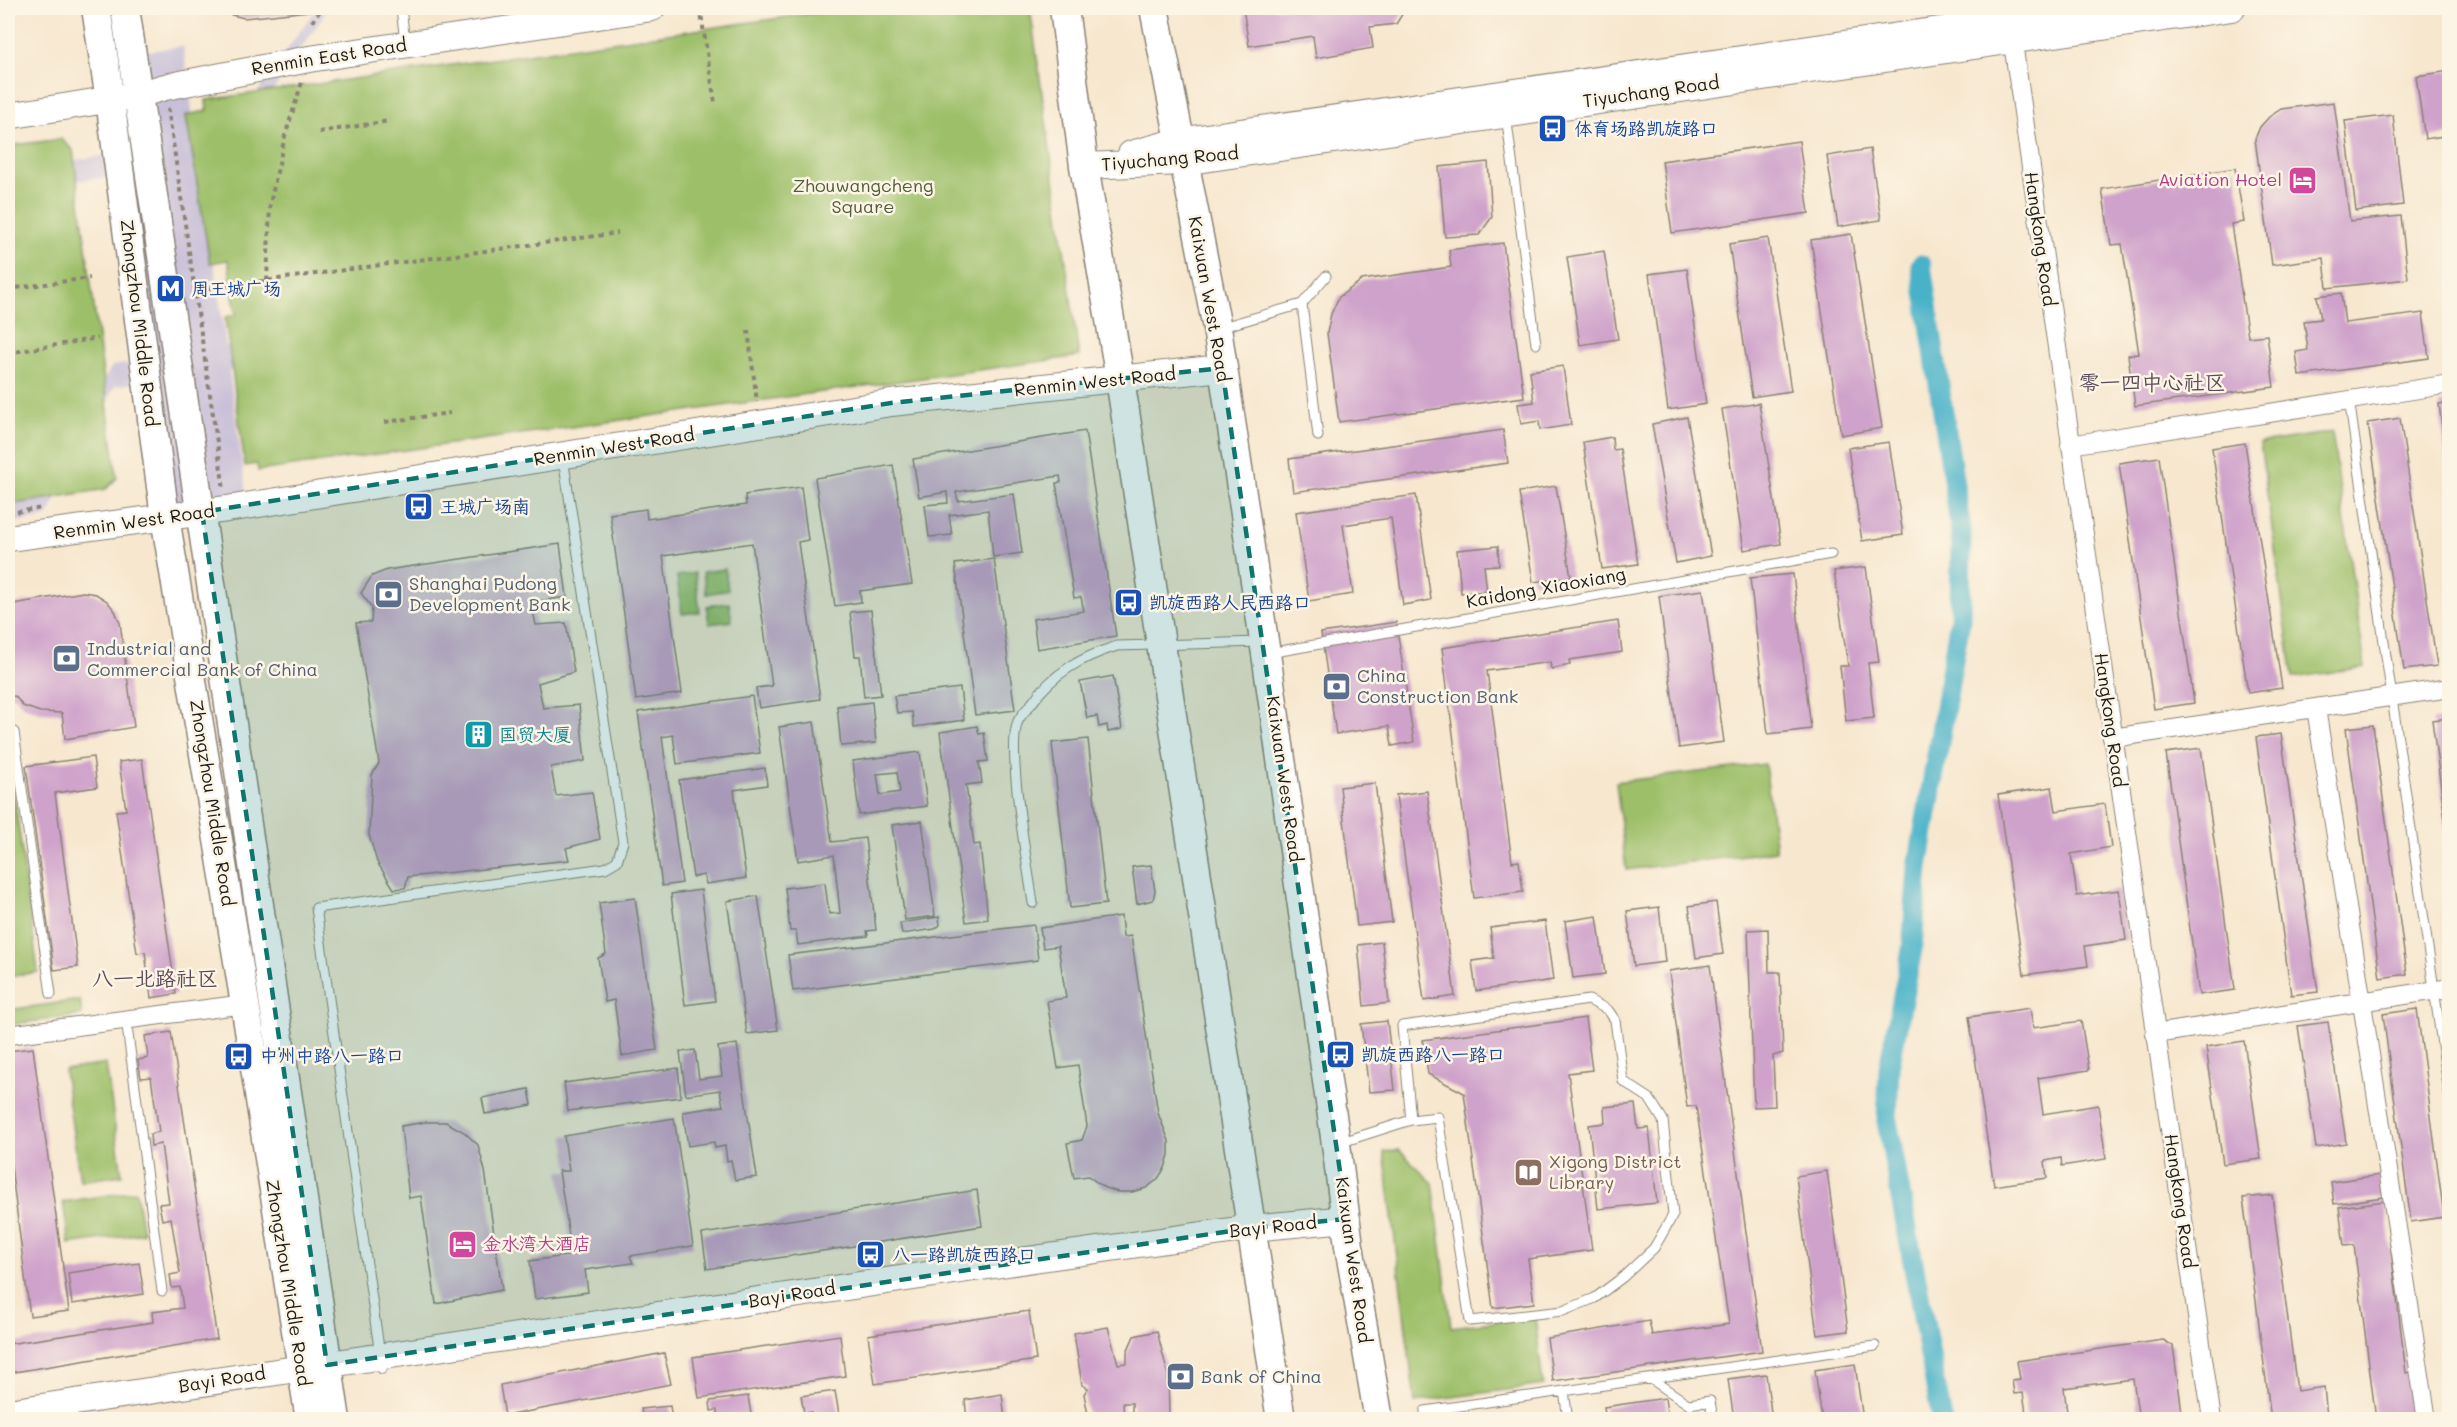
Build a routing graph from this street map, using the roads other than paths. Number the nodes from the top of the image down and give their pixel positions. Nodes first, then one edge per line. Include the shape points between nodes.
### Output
1 (96, 8) edge
2 (125, 8) edge
3 (401, 8) edge
4 (646, 8) edge
5 (1064, 8) edge
6 (1154, 8) edge
7 (2092, 8) edge
8 (2232, 8) edge
9 (2011, 30) junction
10 (405, 44) junction
11 (124, 97) junction
12 (1506, 113) junction
13 (8, 116) edge
14 (1181, 151) junction
15 (1084, 166) junction
16 (1326, 276) dead end
17 (1302, 304) junction
18 (1217, 328) junction
19 (1536, 344) dead end
20 (1222, 368) junction
21 (1120, 380) junction
22 (2450, 384) edge
23 (2349, 399) junction
24 (1318, 436) dead end
25 (2070, 445) junction
26 (563, 455) junction
27 (214, 511) junction
28 (165, 517) junction
29 (8, 538) edge
30 (1831, 554) dead end
31 (1161, 645) junction
32 (1266, 648) junction
33 (2450, 688) edge
34 (2392, 697) junction
35 (2316, 708) junction
36 (8, 733) edge
37 (2112, 738) junction
38 (1033, 903) dead end
39 (2442, 989) edge
40 (51, 994) dead end
41 (2361, 1002) junction
42 (245, 1004) junction
43 (126, 1019) junction
44 (2156, 1034) junction
45 (8, 1035) edge
46 (2450, 1100) edge
47 (1411, 1120) junction
48 (1336, 1144) junction
49 (1347, 1220) junction
50 (1252, 1234) junction
51 (162, 1291) dead end
52 (1875, 1346) dead end
53 (382, 1363) junction
54 (315, 1373) junction
55 (1651, 1379) junction
56 (1564, 1391) junction
57 (8, 1412) edge
58 (50, 1419) edge
59 (310, 1419) edge
60 (336, 1419) edge
61 (1281, 1419) edge
62 (1379, 1419) edge
63 (1426, 1419) edge
64 (1568, 1419) edge
65 (1713, 1419) edge
66 (2211, 1419) edge
67 (2427, 1419) edge

1 - 11 main road, Zhongzhou Middle Road
2 - 11 main road, Zhongzhou Middle Road
3 - 10 lane
4 - 10 main road, Renmin East Road
5 - 15 main road
6 - 14 main road, Kaixuan West Road
7 - 9 main road, Tiyuchang Road
8 - 9 main road, Tiyuchang Road
9 - 12 main road, Tiyuchang Road
9 - 14 main road, Tiyuchang Road
9 - 25 street, Hangkong Road
10 - 11 main road, Renmin East Road via 309,59
11 - 13 main road, Renmin East Road
11 - 27 main road, Zhongzhou Middle Road
11 - 28 main road, Zhongzhou Middle Road
12 - 14 main road, Tiyuchang Road
12 - 19 lane
14 - 15 main road, Tiyuchang Road
14 - 18 main road, Kaixuan West Road
15 - 21 main road
16 - 17 lane
17 - 18 lane
17 - 24 lane
18 - 20 main road, Kaixuan West Road
20 - 21 main road, Renmin West Road
20 - 32 main road, Kaixuan West Road
21 - 26 main road, Renmin West Road via 891,403
21 - 31 main road
22 - 23 street
23 - 25 street
23 - 34 lane
25 - 37 street, Hangkong Road
26 - 27 main road, Renmin West Road
26 - 53 lane via 623,842 616,861 606,868 316,908
27 - 28 main road, Renmin West Road
27 - 54 main road, Zhongzhou Middle Road
28 - 29 main road, Renmin West Road
28 - 42 main road, Zhongzhou Middle Road
30 - 32 lane, Kaidong Xiaoxiang
31 - 32 lane, Kaidong Xiaoxiang
31 - 38 lane, Kaidong Xiaoxiang via 1117,646 1076,662 1041,689 1018,722 1013,749
31 - 50 main road
32 - 48 main road, Kaixuan West Road
33 - 34 street
34 - 35 street
34 - 39 lane
35 - 37 street
35 - 41 street
36 - 40 lane via 14,732
37 - 44 street, Hangkong Road
39 - 41 street
39 - 46 lane
41 - 44 street
41 - 67 street
42 - 43 street
42 - 54 main road, Zhongzhou Middle Road
43 - 45 street
43 - 51 lane
44 - 66 street, Hangkong Road
47 - 47 lane via 1438,1117 1470,1321 1563,1311 1595,1298 1654,1248 1673,1215 1663,1120 1649,1098 1623,1081 1615,1020 1608,1010 1589,1000 1402,1026
47 - 48 lane
48 - 49 main road, Kaixuan West Road
49 - 50 main road, Bayi Road
49 - 62 main road, Kaixuan West Road via 1348,1246
50 - 53 main road, Bayi Road
50 - 61 main road
52 - 55 lane
53 - 54 main road, Bayi Road
54 - 57 main road, Bayi Road
54 - 58 main road, Bayi Road
54 - 59 main road, Zhongzhou Middle Road
54 - 60 main road, Zhongzhou Middle Road
55 - 56 lane
55 - 65 lane via 1688,1404 1710,1401
56 - 63 lane via 1425,1412
56 - 64 lane

